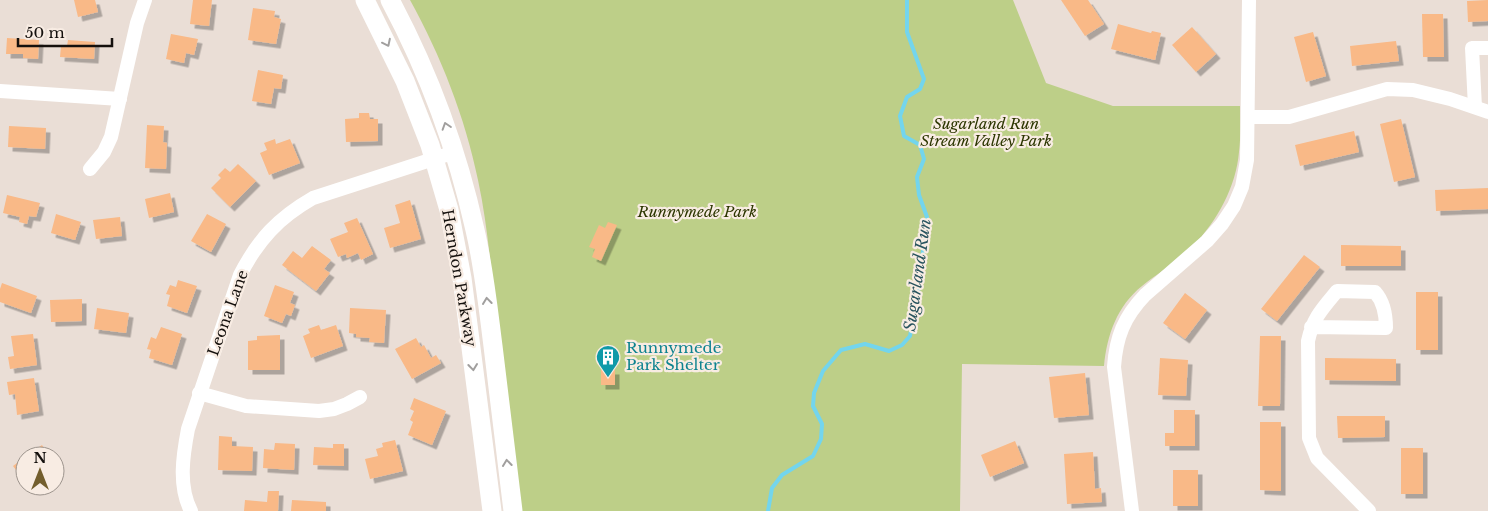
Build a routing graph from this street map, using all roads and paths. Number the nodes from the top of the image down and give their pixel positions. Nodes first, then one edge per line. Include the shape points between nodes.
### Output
1 (145, 0) edge
2 (365, 0) edge
3 (390, 0) edge
4 (1249, 0) edge
5 (1488, 48) edge
6 (0, 92) edge
7 (120, 98) junction
8 (1482, 110) edge
9 (1248, 117) junction
10 (455, 152) junction
11 (434, 159) junction
12 (90, 169) dead end
13 (1311, 327) junction
14 (199, 393) junction
15 (360, 397) dead end
16 (191, 511) edge
17 (492, 511) edge
18 (513, 511) edge
19 (1132, 511) edge
20 (1370, 511) edge

1 - 7 street
2 -> 11 main road, Herndon Parkway via 405,81
10 -> 3 main road, Herndon Parkway via 426,75
4 - 9 street
5 - 8 street via 1472,48
6 - 7 street
7 - 12 street via 111,137
8 - 9 street via 1413,90 1387,89 1289,117
9 - 19 street via 1246,168 1234,206 1207,241 1135,305 1119,334 1114,367
10 - 11 street, Leona Lane
18 -> 10 main road, Herndon Parkway via 482,264
11 - 14 street, Leona Lane via 313,198 277,223 261,239 240,275
11 -> 17 main road, Herndon Parkway via 458,256
13 - 13 street via 1337,291 1375,292 1381,299 1386,316 1386,328
13 - 20 street via 1308,342 1309,438 1317,458
14 - 15 street via 246,406 319,411 334,409
14 - 16 street, Leona Lane via 184,450 186,502

